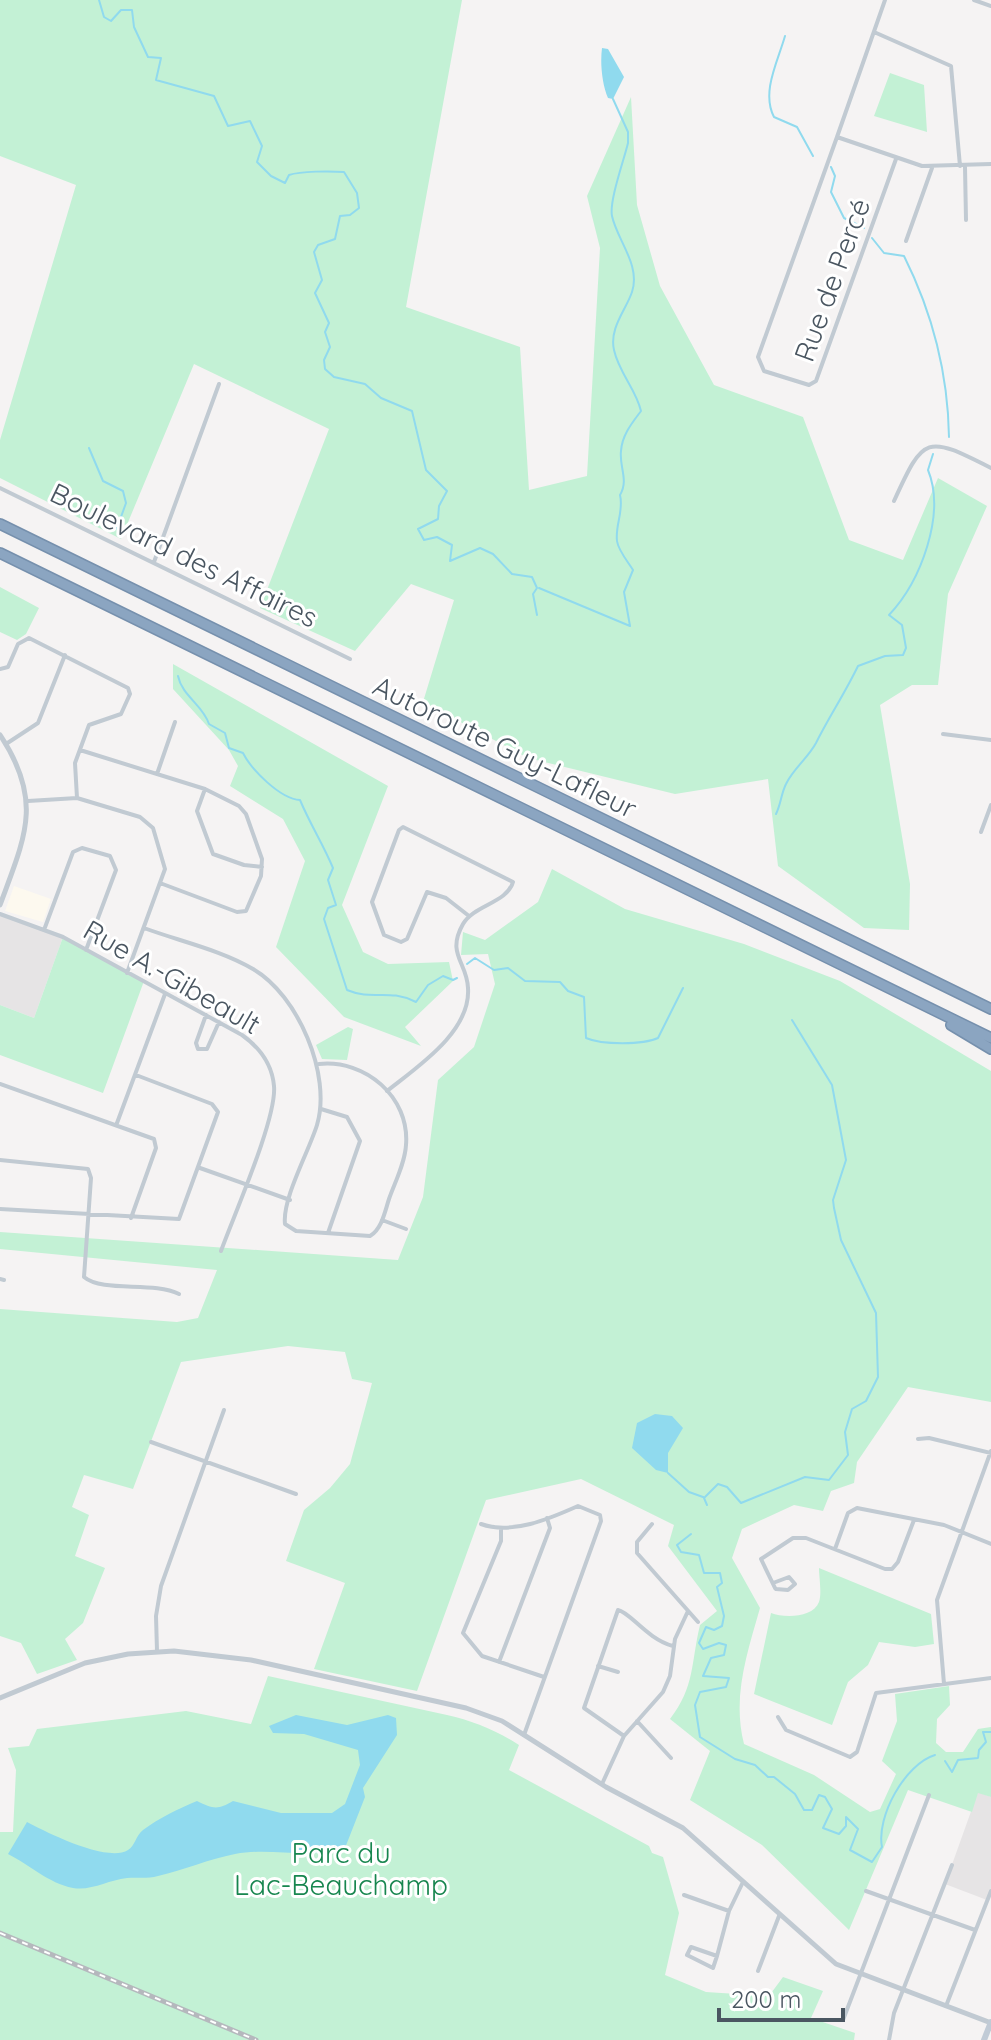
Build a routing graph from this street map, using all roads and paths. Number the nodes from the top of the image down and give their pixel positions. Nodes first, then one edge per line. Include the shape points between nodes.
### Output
1 (885, 0) edge
2 (974, 0) edge
3 (991, 6) edge
4 (874, 32) junction
5 (837, 137) junction
6 (896, 159) junction
7 (991, 164) edge
8 (932, 167) junction
9 (962, 167) junction
10 (966, 220) dead end
11 (906, 241) dead end
12 (219, 384) dead end
13 (991, 468) edge
14 (0, 488) edge
15 (894, 501) dead end
16 (0, 522) edge
17 (0, 553) edge
18 (154, 563) junction
19 (65, 655) junction
20 (350, 659) dead end
21 (0, 669) edge
22 (175, 722) dead end
23 (943, 734) dead end
24 (0, 735) edge
25 (991, 740) edge
26 (6, 744) junction
27 (80, 750) junction
28 (157, 774) junction
29 (205, 789) junction
30 (77, 798) junction
31 (28, 801) junction
32 (991, 805) edge
33 (981, 832) dead end
34 (262, 867) junction
35 (160, 883) junction
36 (0, 905) edge
37 (0, 914) edge
38 (469, 916) junction
39 (144, 928) junction
40 (44, 930) junction
41 (86, 950) junction
42 (127, 973) junction
43 (897, 992) junction
44 (165, 993) junction
45 (991, 1009) edge
46 (206, 1015) junction
47 (219, 1022) junction
48 (991, 1038) edge
49 (991, 1049) edge
50 (319, 1064) junction
51 (136, 1075) junction
52 (0, 1084) edge
53 (387, 1091) junction
54 (321, 1109) junction
55 (117, 1123) junction
56 (0, 1160) edge
57 (200, 1168) junction
58 (245, 1184) junction
59 (290, 1200) junction
60 (0, 1209) edge
61 (86, 1215) junction
62 (131, 1218) junction
63 (382, 1220) junction
64 (406, 1229) dead end
65 (328, 1233) junction
66 (221, 1251) dead end
67 (179, 1294) dead end
68 (224, 1410) dead end
69 (918, 1439) dead end
70 (151, 1442) dead end
71 (991, 1452) edge
72 (205, 1461) junction
73 (296, 1494) dead end
74 (547, 1518) junction
75 (914, 1520) junction
76 (481, 1524) dead end
77 (652, 1524) dead end
78 (501, 1529) junction
79 (961, 1532) junction
80 (991, 1544) edge
81 (835, 1549) junction
82 (773, 1583) junction
83 (688, 1611) junction
84 (698, 1622) dead end
85 (673, 1646) junction
86 (157, 1651) junction
87 (499, 1663) junction
88 (598, 1666) junction
89 (618, 1672) dead end
90 (544, 1677) junction
91 (991, 1678) edge
92 (944, 1684) junction
93 (0, 1698) edge
94 (778, 1717) dead end
95 (637, 1721) junction
96 (524, 1735) junction
97 (624, 1736) junction
98 (671, 1758) dead end
99 (602, 1784) junction
100 (929, 1795) dead end
101 (952, 1865) dead end
102 (743, 1882) junction
103 (866, 1891) dead end
104 (991, 1891) edge
105 (684, 1895) dead end
106 (891, 1900) junction
107 (729, 1911) junction
108 (933, 1915) junction
109 (779, 1916) junction
110 (975, 1930) junction
111 (717, 1956) junction
112 (758, 1971) dead end
113 (862, 1975) junction
114 (904, 1991) junction
115 (946, 2006) junction
116 (843, 2020) dead end
117 (991, 2022) edge
118 (890, 2040) edge
119 (984, 2040) edge

1 - 4 street
2 - 3 street
4 - 5 street
4 - 9 street via 951,66
5 - 6 street
5 - 6 street, Rue de Percé via 758,357 764,371 783,379 803,386 816,381
6 - 8 street
7 - 9 street
8 - 9 street
8 - 11 street
9 - 10 street
12 - 18 street
13 - 15 street via 956,450 927,446 913,458
14 - 18 street, Boulevard des Affaires
16 - 45 highway, Autoroute Guy-Lafleur
17 - 43 highway, Autoroute Guy-Lafleur
18 - 20 street, Boulevard des Affaires
19 - 21 street via 25,638 8,667
19 - 26 street via 38,723
19 - 27 street via 130,694 121,714 89,725
22 - 28 street
23 - 25 street
24 - 26 street
26 - 31 street via 21,769
27 - 28 street
27 - 30 street
28 - 29 street
29 - 34 street via 232,800 246,814
29 - 34 street via 197,811 213,854
30 - 31 street
30 - 35 street via 148,822 164,861
31 - 36 street via 24,839
32 - 33 street
34 - 35 street via 251,905 240,913
35 - 39 street
37 - 40 street, Rue A.-Gibeault
38 - 38 street via 509,891 513,882 403,827 372,902 384,935 407,939 427,892 446,898
38 - 53 street via 455,953 468,991 455,1031
39 - 42 street
39 - 50 street via 262,975 302,1027
40 - 41 street, Rue A.-Gibeault
40 - 41 street via 73,852 82,848 110,856 116,870
41 - 42 street, Rue A.-Gibeault
42 - 44 street, Rue A.-Gibeault
43 - 48 highway, Autoroute Guy-Lafleur
43 - 49 highway
44 - 46 street, Rue A.-Gibeault
44 - 51 street
46 - 47 street, Rue A.-Gibeault
46 - 47 street via 198,1049 209,1047
47 - 58 street, Rue A.-Gibeault via 255,1045 273,1077 272,1107
50 - 53 street via 355,1067
50 - 54 street
51 - 55 street
51 - 57 street via 216,1107 218,1116
52 - 55 street
53 - 63 street via 402,1116 406,1142
54 - 59 street
54 - 65 street via 347,1117 360,1141
55 - 62 street via 156,1143
56 - 61 street via 85,1167 91,1178
57 - 58 street
57 - 62 street via 179,1219
58 - 59 street
58 - 66 street, Rue A.-Gibeault
59 - 65 street via 284,1217 288,1228
60 - 61 street
61 - 62 street
61 - 67 street via 86,1280
63 - 64 street
63 - 65 street via 370,1236
68 - 72 street
69 - 71 street
70 - 72 street
71 - 79 street
72 - 73 street
72 - 86 street via 161,1586
74 - 78 street
74 - 87 street via 550,1528
74 - 90 street via 578,1506 600,1515 601,1521
75 - 79 street
75 - 81 street via 854,1509
75 - 81 street via 892,1569
76 - 78 street
77 - 83 street via 637,1542 637,1553
78 - 87 street via 501,1541 463,1633 482,1656
79 - 80 street
79 - 92 street via 937,1600
81 - 82 street via 793,1538 761,1559
82 - 82 street via 780,1591 795,1584 789,1577
83 - 84 street
83 - 85 street
85 - 88 street via 648,1636 621,1609
85 - 95 street via 663,1692
86 - 93 street via 85,1663
86 - 96 street via 251,1660 447,1703 488,1715
87 - 90 street
88 - 89 street
88 - 97 street via 584,1708
90 - 96 street
91 - 92 street
92 - 94 street via 876,1693 857,1752 850,1757 786,1730
95 - 97 street
95 - 98 street
96 - 99 street
97 - 99 street
99 - 102 street via 683,1828
100 - 106 street
101 - 108 street
102 - 107 street
102 - 109 street
103 - 106 street
104 - 110 street
105 - 107 street
106 - 108 street
106 - 113 street
107 - 111 street
108 - 110 street
108 - 114 street
109 - 112 street
109 - 113 street via 836,1964
110 - 115 street
111 - 111 street via 713,1968 687,1955 691,1947
113 - 114 street
113 - 116 street
114 - 115 street
114 - 118 street
115 - 117 street
117 - 119 main road

